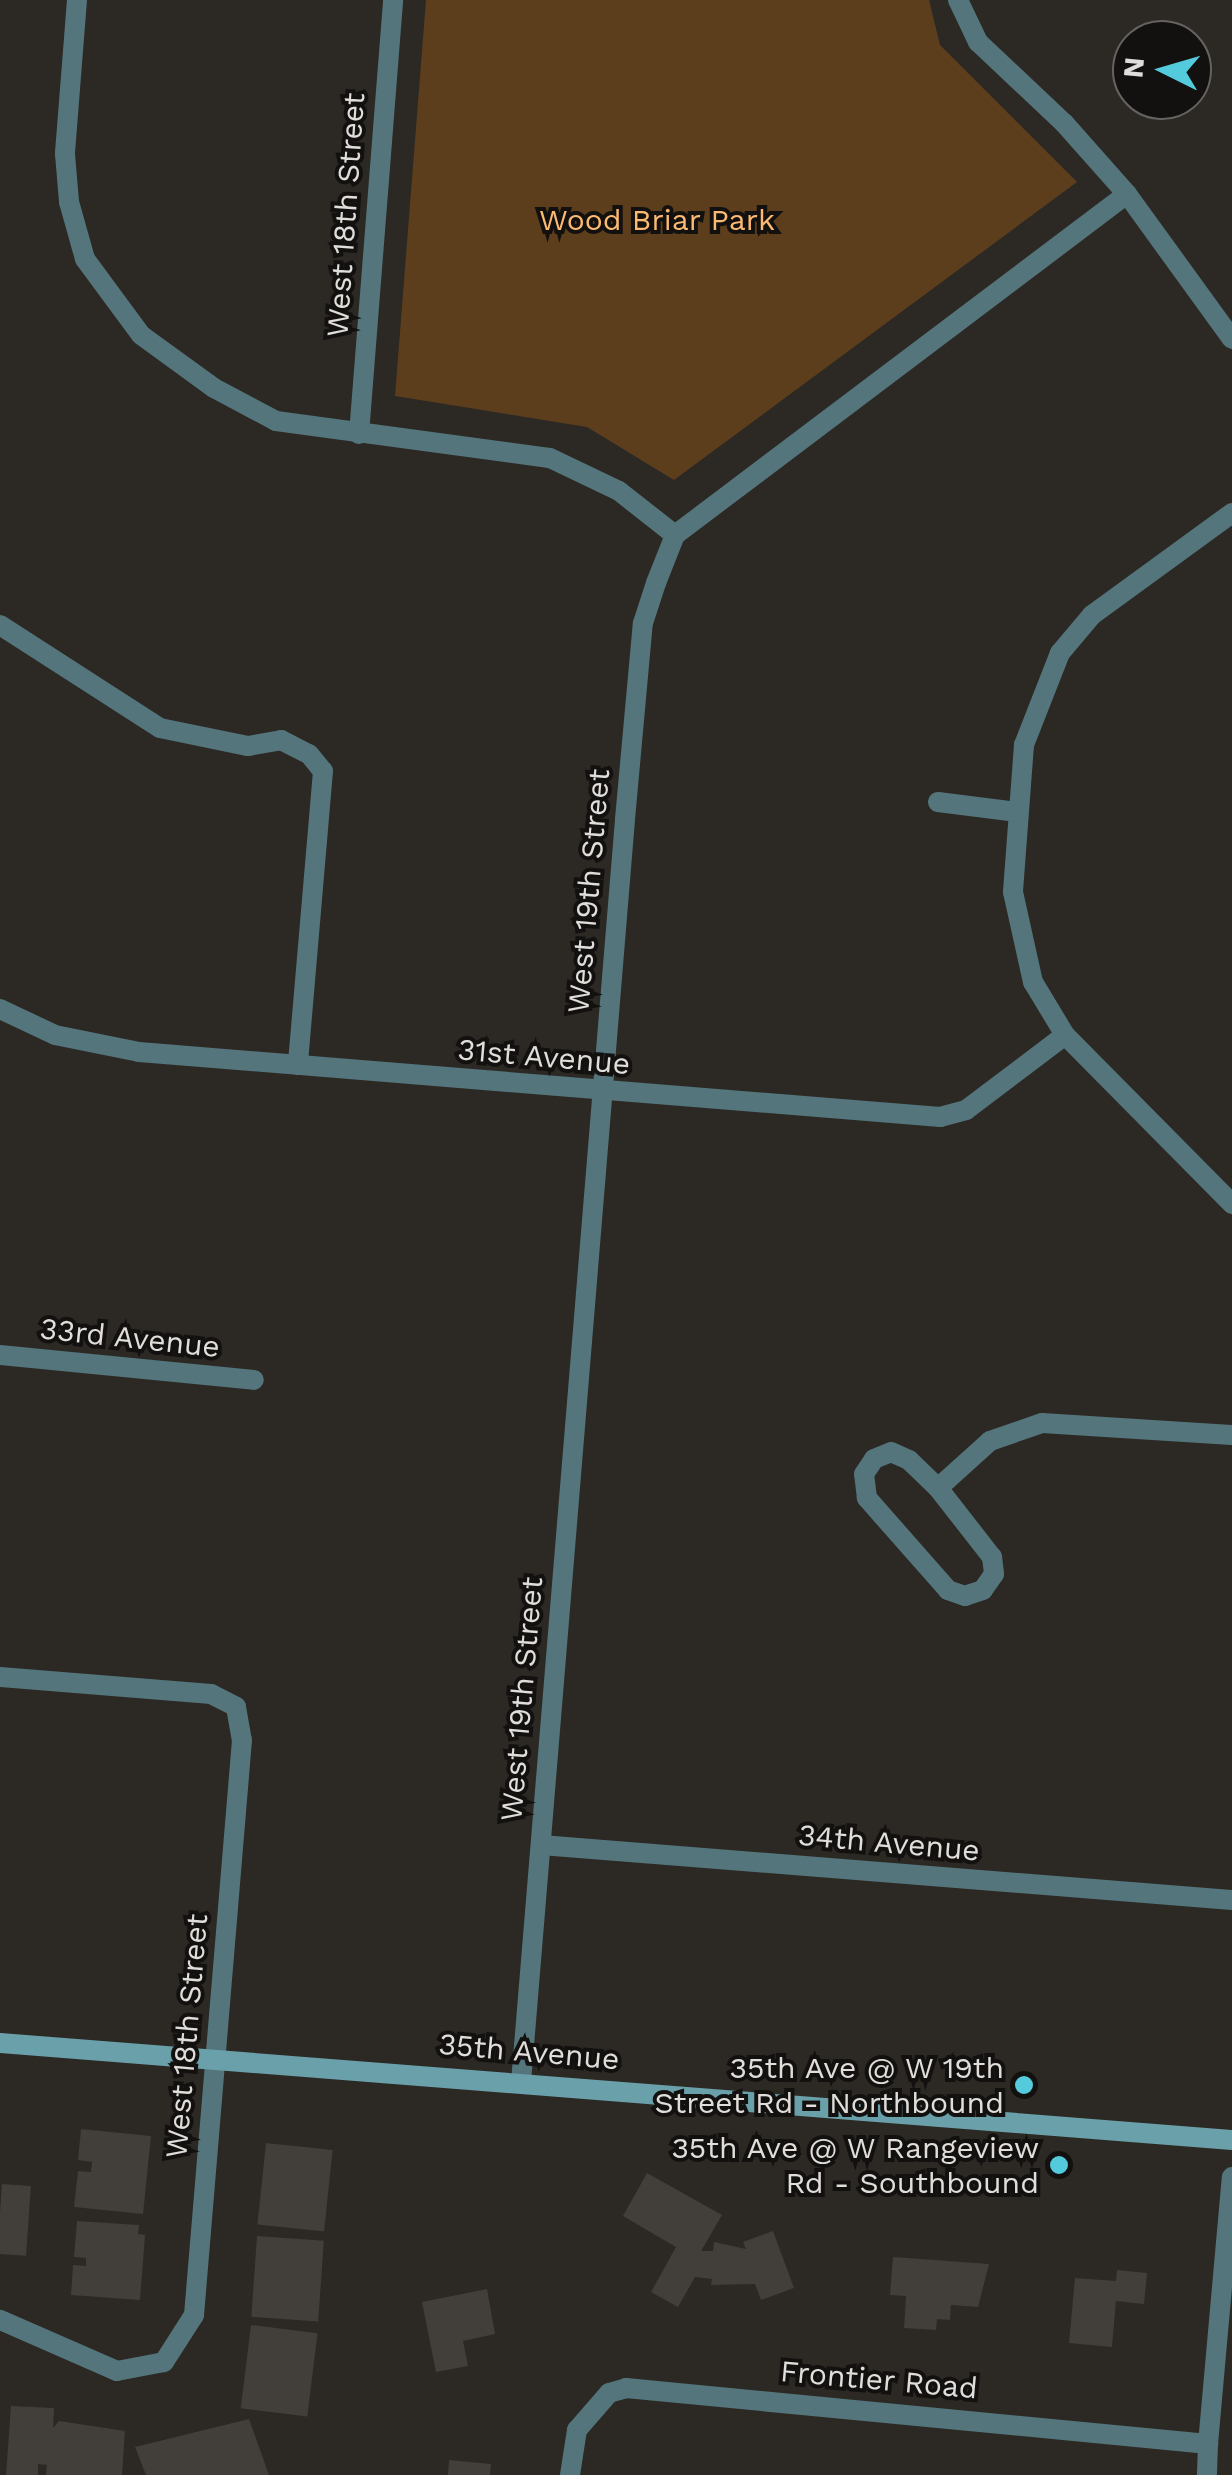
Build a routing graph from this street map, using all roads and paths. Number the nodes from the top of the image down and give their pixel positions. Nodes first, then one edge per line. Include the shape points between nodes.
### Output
1 (77, 0) edge
2 (393, 0) edge
3 (958, 0) edge
4 (1127, 194) junction
5 (1232, 339) edge
6 (360, 434) junction
7 (1232, 513) edge
8 (675, 535) junction
9 (0, 625) edge
10 (938, 802) dead end
11 (1017, 812) junction
12 (0, 1009) edge
13 (1066, 1035) junction
14 (298, 1065) junction
15 (603, 1091) junction
16 (1232, 1204) edge
17 (0, 1356) edge
18 (254, 1380) dead end
19 (1232, 1435) edge
20 (938, 1488) junction
21 (0, 1676) edge
22 (541, 1845) junction
23 (1232, 1900) edge
24 (0, 2043) edge
25 (214, 2058) junction
26 (521, 2082) junction
27 (1232, 2140) edge
28 (1232, 2177) edge
29 (0, 2320) edge
30 (1208, 2444) junction
31 (570, 2475) edge
32 (1208, 2475) edge

1 - 6 street via 66,170 85,259 102,289 141,335 242,404 311,430
2 - 6 street, West 18th Street
3 - 4 street via 978,42
4 - 5 street
4 - 8 street
6 - 8 street via 550,458 600,479
7 - 11 street via 1092,615 1060,653 1028,724
8 - 15 street, West 19th Street via 644,623
9 - 14 street via 160,728 248,746 281,740 309,754 324,771
10 - 11 street
11 - 13 street via 1017,927 1033,982
12 - 14 street, 31st Avenue via 55,1035 139,1052
13 - 15 street, 31st Avenue via 966,1110 940,1117
13 - 16 street
14 - 15 street, 31st Avenue
15 - 22 street, West 19th Street
17 - 18 street, 33rd Avenue
19 - 20 street via 1042,1423 990,1440
20 - 20 street via 992,1556 994,1574 982,1590 965,1596 948,1590 867,1498 864,1474 874,1459 891,1452 910,1460
21 - 25 street, West 18th Street via 195,1692 236,1707 242,1740
22 - 23 street, 34th Avenue
22 - 26 street, West 19th Street
24 - 25 main road, 35th Avenue
25 - 26 main road, 35th Avenue
25 - 29 street, West 18th Street via 194,2316 164,2362 118,2370
26 - 27 main road, 35th Avenue
28 - 30 street
30 - 31 street, Frontier Road via 626,2388 608,2393 577,2430
30 - 32 street

